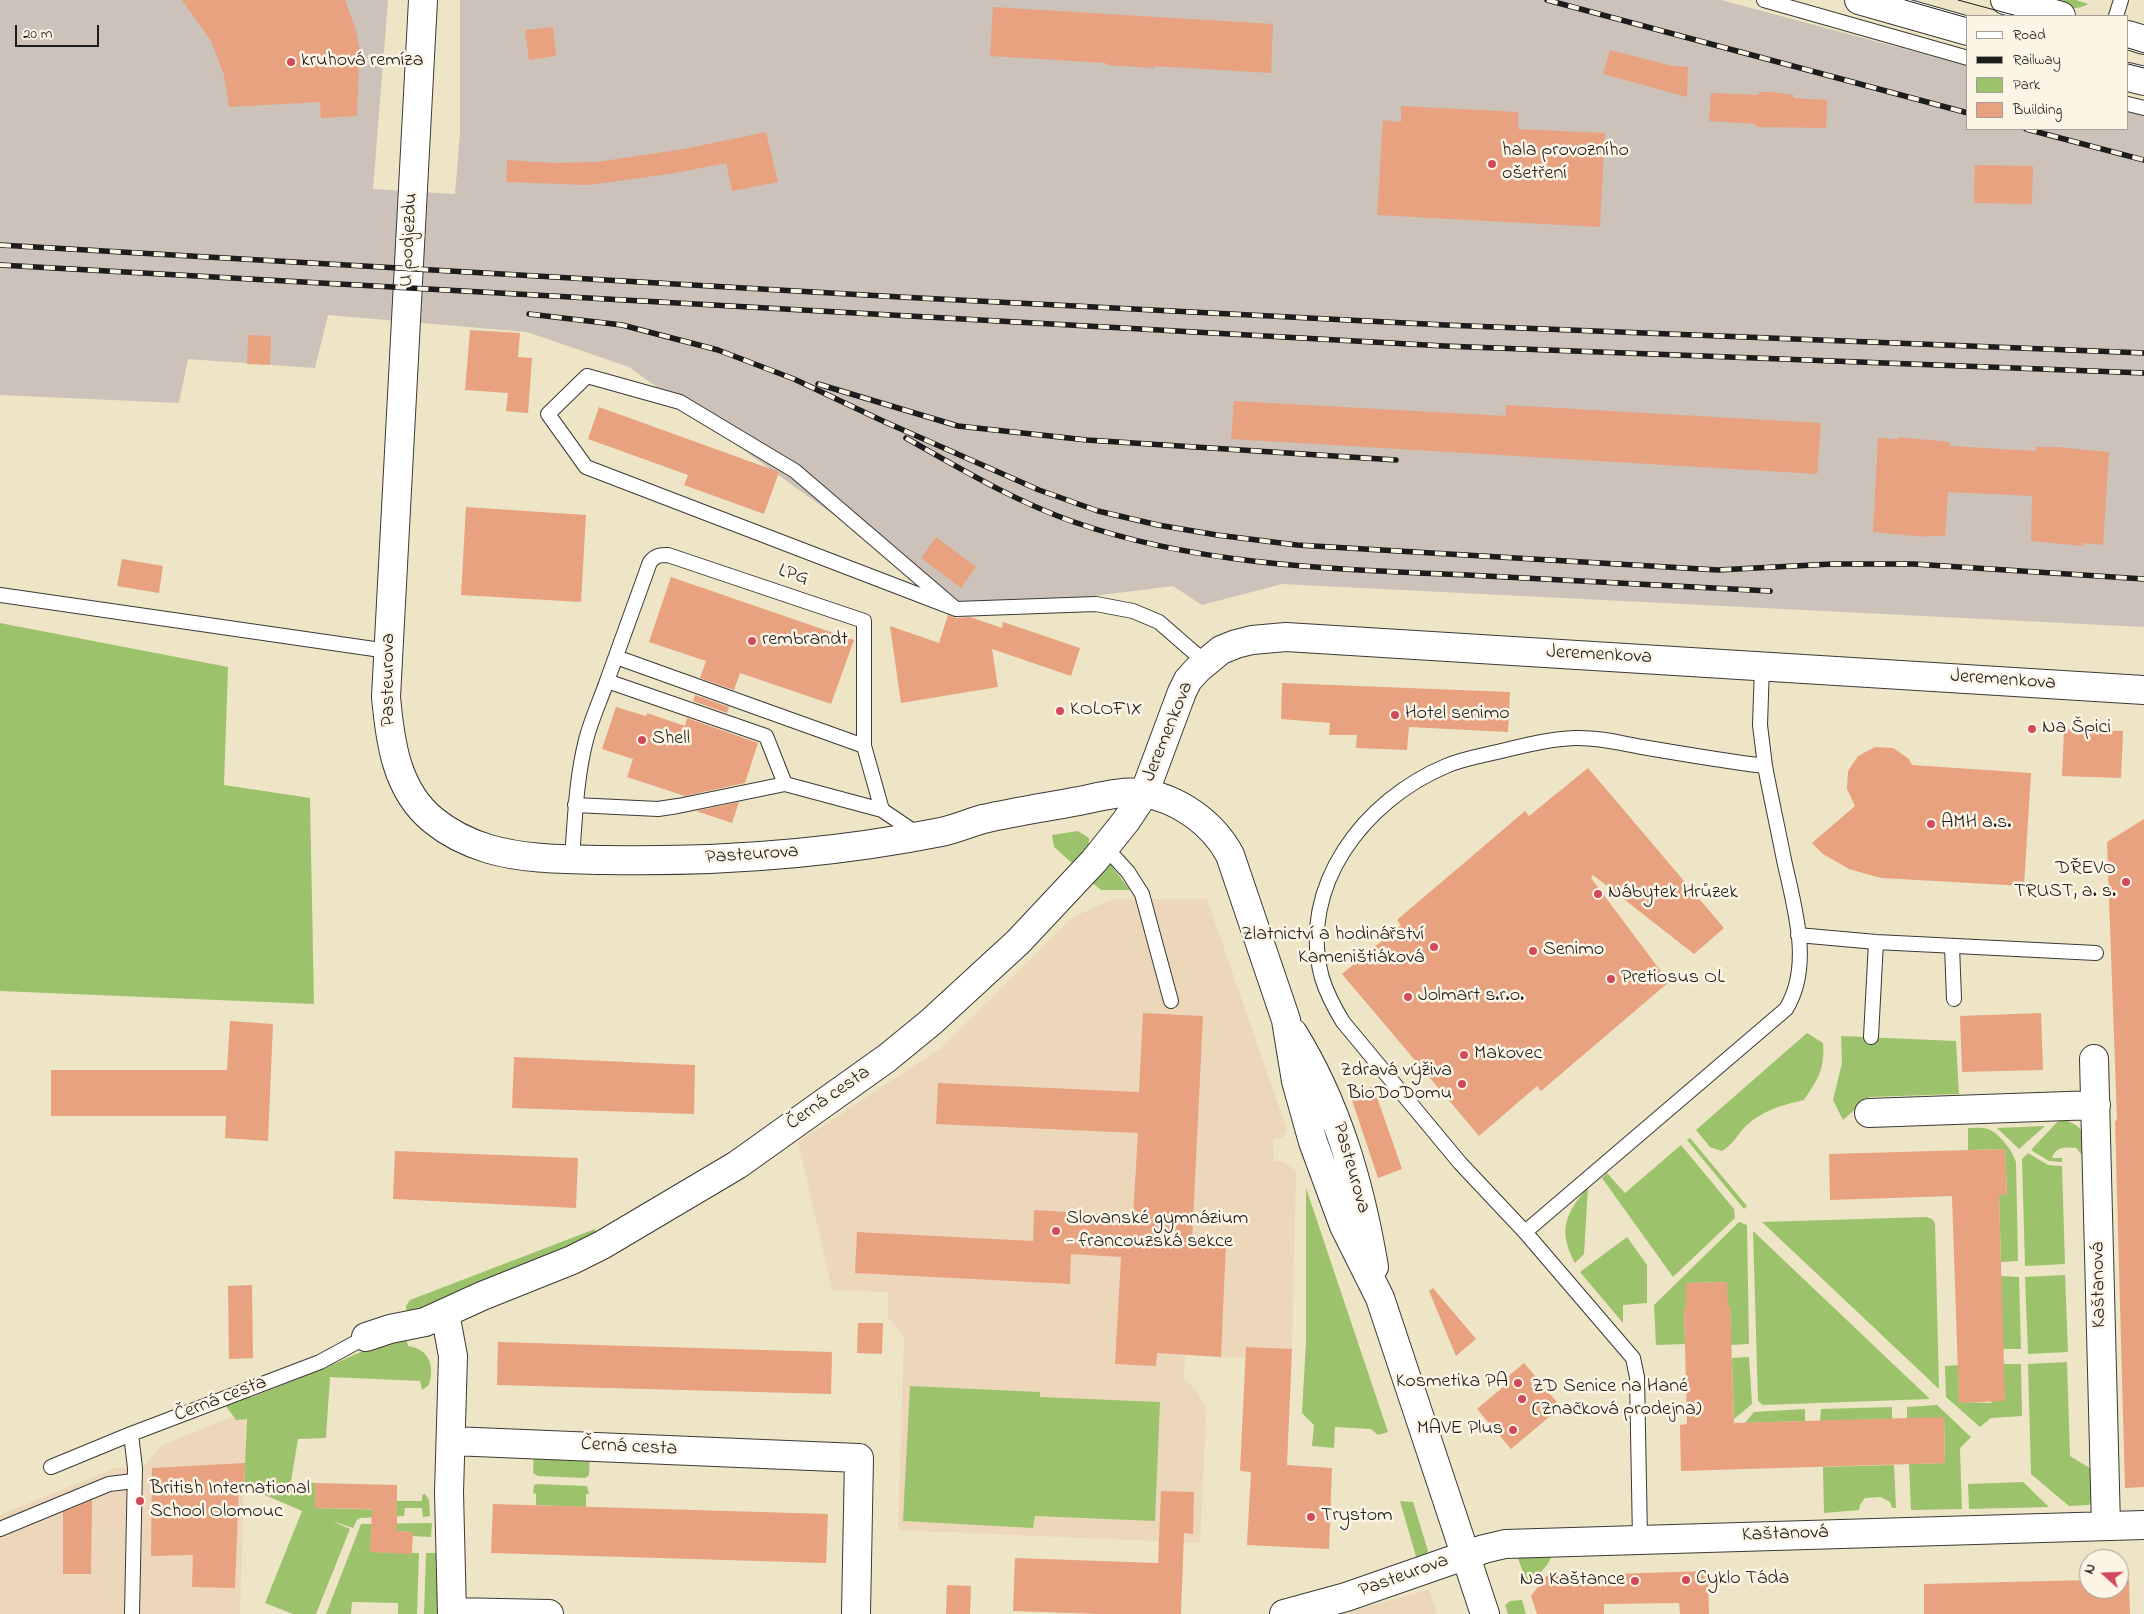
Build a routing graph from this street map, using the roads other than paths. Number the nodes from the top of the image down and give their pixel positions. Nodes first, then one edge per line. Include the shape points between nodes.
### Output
1 (424, 0) edge
2 (1764, 0) edge
3 (1859, 0) edge
4 (2005, 0) edge
5 (2121, 0) edge
6 (2058, 15) edge
7 (2116, 15) edge
8 (1966, 30) edge
9 (2129, 35) edge
10 (2144, 40) edge
11 (1966, 57) edge
12 (2129, 77) edge
13 (2144, 81) edge
14 (2129, 104) edge
15 (2144, 108) edge
16 (397, 480) joint
17 (0, 595) edge
18 (956, 609) junction
19 (388, 651) junction
20 (616, 657) junction
21 (1205, 662) junction
22 (1762, 666) junction
23 (607, 681) junction
24 (2144, 690) edge
25 (864, 746) junction
26 (1765, 766) junction
27 (785, 784) junction
28 (1144, 794) junction
29 (575, 806) junction
30 (882, 810) junction
31 (920, 836) junction
32 (1106, 848) junction
33 (572, 859) junction
34 (1798, 935) junction
35 (1876, 942) junction
36 (1952, 946) junction
37 (2096, 953) dead end
38 (1954, 999) dead end
39 (1171, 1001) dead end
40 (1871, 1037) dead end
41 (2094, 1059) dead end
42 (2096, 1105) junction
43 (1869, 1113) dead end
44 (1525, 1232) junction
45 (445, 1313) junction
46 (366, 1338) joint
47 (130, 1434) junction
48 (452, 1441) junction
49 (51, 1467) dead end
50 (134, 1481) junction
51 (2144, 1525) edge
52 (2106, 1526) junction
53 (0, 1529) edge
54 (1640, 1539) junction
55 (1466, 1555) junction
56 (452, 1613) edge
57 (132, 1614) edge
58 (549, 1614) edge
59 (856, 1614) edge
60 (1284, 1614) edge
61 (1485, 1614) edge

1 - 16 street, U podjezdu
2 - 11 lane
3 - 8 street
4 - 6 street
5 - 7 lane
9 - 10 street
12 - 13 street
14 - 15 lane
16 - 19 street, Pasteurova
17 - 19 lane
18 - 18 lane via 586,467 548,414 587,376 680,402 795,471
18 - 21 lane via 1096,604 1133,611 1159,622
19 - 33 street, Pasteurova via 386,697 389,734 397,768 412,797 432,819 461,839 491,850 522,856
20 - 23 lane, LPG
20 - 25 lane
20 - 25 lane, LPG via 650,562 660,555 864,621
21 - 22 street, Jeremenkova via 1236,644 1286,637
21 - 28 street, Jeremenkova via 1188,680 1182,692
22 - 24 street, Jeremenkova
22 - 26 lane via 1760,725
23 - 27 lane via 766,736
23 - 29 lane, LPG via 586,738
25 - 30 lane, LPG
26 - 34 lane
26 - 44 lane via 1585,738 1539,742 1465,759 1408,786 1370,817 1337,861 1323,896 1318,929 1322,978 1334,1006 1352,1034 1460,1163
27 - 29 lane via 658,809
27 - 30 lane
28 - 31 street, Pasteurova via 1096,797
28 - 32 street, Černá cesta
28 - 55 street, Pasteurova via 1171,802 1196,816 1223,842 1233,863 1286,1020 1297,1089 1318,1157 1344,1226 1380,1298
29 - 33 lane, LPG
30 - 31 lane
31 - 33 street, Pasteurova via 823,850 711,860
32 - 39 lane via 1128,872 1142,894
32 - 45 street, Černá cesta via 1018,942 924,1028 737,1165 602,1245
34 - 35 lane
34 - 44 lane via 1798,973 1792,1000 1786,1010
35 - 36 lane
35 - 40 lane
36 - 37 lane
36 - 38 lane
41 - 42 street, Kaštanová
42 - 43 street
42 - 52 street, Kaštanová
44 - 54 lane via 1633,1358 1637,1386
45 - 46 street, Černá cesta via 425,1322
45 - 48 street via 453,1356
46 - 47 lane, Černá cesta via 320,1362
47 - 49 lane, Černá cesta
47 - 50 lane
48 - 56 street
48 - 59 street, Černá cesta via 859,1458
50 - 53 lane via 109,1484
50 - 57 lane
51 - 52 street, Kaštanová
52 - 54 street, Kaštanová
54 - 55 street, Kaštanová via 1505,1544
55 - 60 street, Pasteurova via 1346,1597
55 - 61 street, Pasteurova
56 - 58 street

